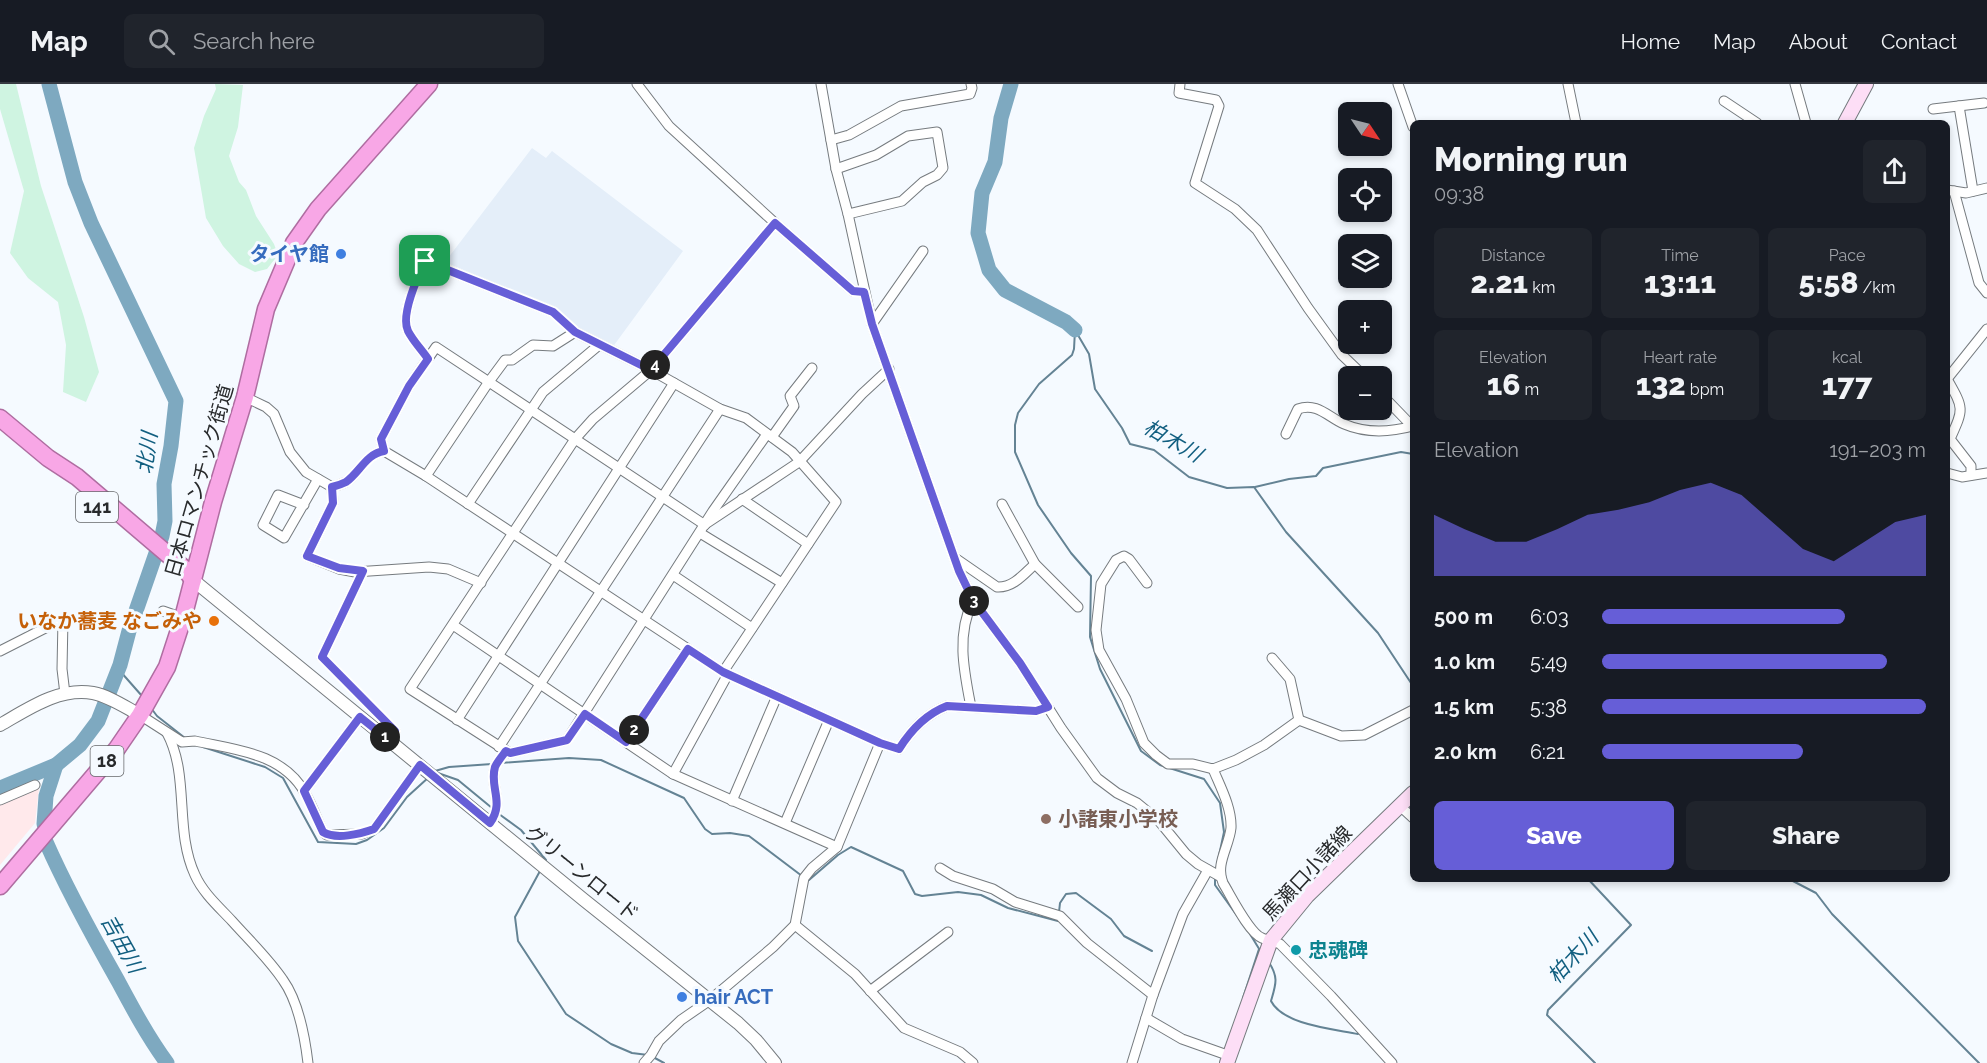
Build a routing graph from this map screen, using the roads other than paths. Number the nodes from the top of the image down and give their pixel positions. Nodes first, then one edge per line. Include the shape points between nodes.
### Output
1 (429, 84) edge
2 (637, 84) edge
3 (821, 84) edge
4 (971, 84) edge
5 (1180, 84) edge
6 (1398, 84) edge
7 (1568, 84) edge
8 (1795, 84) edge
9 (1866, 84) edge
10 (1724, 101) dead end
11 (1984, 104) dead end
12 (1959, 106) junction
13 (1933, 109) dead end
14 (1411, 120) edge
15 (1575, 120) edge
16 (1752, 120) edge
17 (1805, 120) edge
18 (1847, 120) edge
19 (831, 140) junction
20 (836, 169) junction
21 (1987, 188) edge
22 (1951, 190) edge
23 (1972, 191) junction
24 (848, 214) junction
25 (775, 223) junction
26 (923, 250) dead end
27 (864, 292) junction
28 (1987, 293) edge
29 (872, 324) junction
30 (1987, 328) edge
31 (575, 332) junction
32 (599, 345) junction
33 (428, 359) junction
34 (1354, 366) edge
35 (812, 368) dead end
36 (889, 369) junction
37 (651, 370) junction
38 (1950, 375) edge
39 (488, 382) junction
40 (674, 383) junction
41 (1950, 385) edge
42 (245, 397) junction
43 (1392, 405) edge
44 (720, 409) junction
45 (530, 410) junction
46 (0, 418) edge
47 (1410, 423) edge
48 (1410, 427) edge
49 (1286, 434) dead end
50 (769, 436) junction
51 (575, 439) junction
52 (1950, 439) edge
53 (1950, 439) edge
54 (384, 451) junction
55 (799, 462) junction
56 (619, 468) junction
57 (1987, 473) edge
58 (1950, 474) edge
59 (1971, 475) junction
60 (426, 476) junction
61 (318, 479) junction
62 (332, 487) junction
63 (663, 497) junction
64 (742, 499) junction
65 (468, 504) junction
66 (1002, 504) dead end
67 (304, 505) junction
68 (703, 529) junction
69 (513, 535) junction
70 (808, 544) junction
71 (955, 558) junction
72 (558, 564) junction
73 (1035, 564) junction
74 (363, 571) junction
75 (673, 575) junction
76 (193, 580) junction
77 (481, 583) junction
78 (782, 584) junction
79 (1147, 584) dead end
80 (600, 592) junction
81 (973, 600) junction
82 (1078, 607) dead end
83 (163, 611) dead end
84 (183, 618) junction
85 (644, 621) junction
86 (453, 625) junction
87 (752, 628) junction
88 (688, 649) junction
89 (0, 651) edge
90 (498, 656) junction
91 (1272, 658) dead end
92 (726, 673) junction
93 (540, 684) junction
94 (65, 694) junction
95 (777, 696) junction
96 (971, 707) junction
97 (1048, 707) junction
98 (1410, 712) edge
99 (585, 714) junction
100 (140, 715) junction
101 (360, 717) junction
102 (457, 720) junction
103 (829, 720) junction
104 (1299, 720) junction
105 (0, 725) edge
106 (167, 733) junction
107 (390, 741) junction
108 (626, 742) junction
109 (880, 743) junction
110 (502, 749) junction
111 (420, 765) junction
112 (1213, 768) junction
113 (673, 774) junction
114 (35, 784) dead end
115 (304, 791) junction
116 (1410, 796) edge
117 (0, 800) edge
118 (732, 801) junction
119 (1400, 806) junction
120 (1410, 815) edge
121 (490, 823) junction
122 (784, 823) junction
123 (837, 847) junction
124 (940, 868) dead end
125 (1208, 870) junction
126 (1221, 877) junction
127 (0, 886) edge
128 (795, 925) junction
129 (948, 932) dead end
130 (1272, 940) junction
131 (870, 991) junction
132 (1153, 995) junction
133 (710, 1000) junction
134 (1146, 1018) junction
135 (1229, 1060) edge
136 (308, 1063) edge
137 (644, 1063) edge
138 (775, 1063) edge
139 (973, 1063) edge
140 (1132, 1063) edge
141 (1392, 1063) edge

1 - 42 highway, 日本ロマンチック街道 / 18 via 318,209 294,243 266,309
2 - 25 street via 669,126
3 - 19 street
4 - 19 street via 970,94 901,106 849,135
5 - 34 street via 1179,93 1216,100 1219,106 1196,183 1235,209 1257,230 1315,317
6 - 14 street
7 - 15 street
8 - 17 street
9 - 18 main road
10 - 16 street
11 - 12 street
12 - 13 street
12 - 23 street
19 - 20 street
20 - 24 street
20 - 24 street via 876,155 908,136 937,132 943,168 938,175 923,182 902,201
21 - 23 street
22 - 23 street
22 - 28 street via 1979,283
24 - 27 street
25 - 27 street via 853,291
25 - 37 street
26 - 29 street
27 - 29 street
29 - 36 street
30 - 38 street
31 - 32 street
31 - 33 street via 553,312 425,261 407,313 407,329
31 - 39 street via 553,346 533,345 512,360 505,360
32 - 37 street
32 - 45 street via 543,392
33 - 39 street via 436,347
33 - 54 street via 381,439
35 - 50 street via 790,396 794,406
36 - 55 street
36 - 71 street
37 - 40 street
37 - 51 street
39 - 45 street
39 - 60 street
40 - 44 street
40 - 56 street
41 - 52 street via 1961,414
42 - 61 street via 274,414 290,452 306,472
42 - 76 highway, 日本ロマンチック街道 / 18
43 - 47 street
44 - 50 street via 746,418
44 - 63 street
45 - 51 street
45 - 65 street
46 - 76 highway, 141 via 77,477
48 - 49 street via 1365,430 1305,407 1298,409
50 - 55 street
50 - 68 street
51 - 56 street
51 - 69 street
53 - 59 street via 1971,466
54 - 60 street
54 - 62 street via 361,465 346,482
55 - 64 street
55 - 70 street via 836,502
56 - 63 street
56 - 72 street
57 - 59 street
58 - 59 street
60 - 65 street
61 - 62 street
61 - 67 street
62 - 74 street via 333,503 307,556 339,568
63 - 68 street
63 - 80 street
64 - 68 street
64 - 70 street
65 - 69 street
66 - 73 street
67 - 67 street via 284,538 263,525 278,495
68 - 75 street
68 - 78 street
69 - 72 street
69 - 77 street
70 - 78 street
71 - 73 street via 997,587 1014,583
71 - 81 street
72 - 80 street
72 - 90 street
73 - 82 street
74 - 77 street via 429,567 448,569
74 - 107 street via 322,657 395,731
75 - 85 street
75 - 87 street
76 - 84 highway, 日本ロマンチック街道 / 18
76 - 101 street, グリーンロード
77 - 86 street
78 - 87 street
79 - 112 street via 1129,559 1124,556 1116,560 1101,584 1096,630 1099,650 1144,743 1168,764
80 - 85 street
80 - 93 street
81 - 96 street via 966,614 962,646
81 - 97 street
83 - 84 street
84 - 100 highway, 日本ロマンチック街道 / 18 via 167,667
85 - 88 street
85 - 99 street
86 - 90 street
86 - 102 street via 410,689
87 - 92 street
88 - 92 street
88 - 108 street
89 - 94 street via 63,619
90 - 93 street
90 - 102 street
91 - 104 street via 1290,679
92 - 95 street
92 - 113 street
93 - 99 street
93 - 110 street
94 - 100 street via 93,693
94 - 105 street via 43,700
95 - 103 street
95 - 118 street
96 - 97 street via 1036,711
96 - 109 street via 947,706 934,711 899,749
97 - 125 street via 1097,778 1159,821 1186,854
98 - 104 street via 1364,735 1341,736
99 - 108 street
99 - 110 street via 567,740 510,753
100 - 106 street
100 - 127 highway, 日本ロマンチック街道 / 18 via 96,774
101 - 107 street, グリーンロード
101 - 115 street
102 - 110 street
103 - 109 street
103 - 122 street
104 - 112 street via 1264,745
106 - 115 street via 182,742 195,741 272,760
106 - 136 street via 177,759 184,832 195,875 208,896 284,981 301,1022
107 - 111 street, グリーンロード
108 - 113 street
109 - 123 street
110 - 121 street via 495,767 498,806
111 - 115 street via 374,829 362,834 323,832
111 - 121 street, グリーンロード
112 - 126 street via 1231,826
113 - 118 street
114 - 117 street
116 - 119 main road, 馬瀬口小諸線
118 - 122 street
119 - 120 street
119 - 130 main road, 馬瀬口小諸線 via 1306,897
121 - 133 street, グリーンロード
122 - 123 street
123 - 128 street via 804,878
124 - 132 street via 1015,902 1060,916 1087,943
125 - 126 street
125 - 132 street via 1183,914
126 - 130 street via 1251,928 1260,938
128 - 131 street
128 - 133 street
129 - 131 street
130 - 135 main road, 馬瀬口小諸線
130 - 141 street via 1332,996
131 - 139 street via 904,1028 960,1052
132 - 134 street
133 - 137 street via 681,1020
133 - 138 street, グリーンロード via 756,1040
134 - 135 street
134 - 140 street

